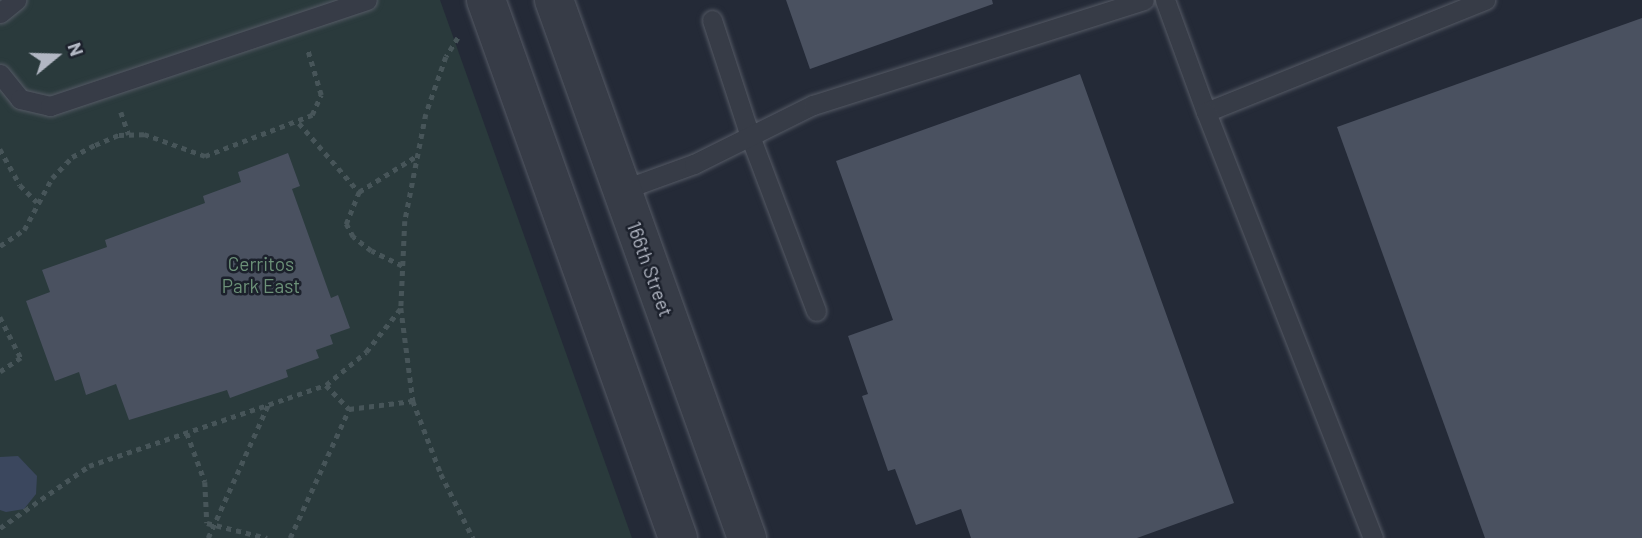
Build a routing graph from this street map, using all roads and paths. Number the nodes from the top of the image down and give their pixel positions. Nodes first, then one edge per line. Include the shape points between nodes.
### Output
1 (16, 0) edge
2 (367, 0) edge
3 (554, 0) edge
4 (1144, 0) edge
5 (1165, 0) edge
6 (1485, 0) edge
7 (0, 13) edge
8 (475, 14) edge
9 (712, 20) dead end
10 (298, 24) junction
11 (0, 74) edge
12 (1206, 112) junction
13 (299, 123) junction
14 (750, 136) junction
15 (0, 149) edge
16 (418, 155) junction
17 (622, 190) junction
18 (359, 192) junction
19 (37, 202) junction
20 (0, 246) edge
21 (402, 266) junction
22 (401, 309) junction
23 (816, 311) dead end
24 (0, 317) edge
25 (0, 372) edge
26 (326, 385) junction
27 (413, 401) junction
28 (268, 405) junction
29 (349, 409) junction
30 (187, 433) junction
31 (214, 525) junction
32 (0, 528) edge
33 (1370, 537) edge
34 (208, 538) edge
35 (267, 538) edge
36 (290, 538) edge
37 (472, 538) edge
38 (678, 538) edge
39 (747, 538) edge

1 - 7 lane
2 - 10 lane
3 - 17 street, 166th Street
4 - 14 lane via 813,105
5 - 12 lane
6 - 12 lane
8 - 16 path via 446,57 426,114
8 - 38 street
9 - 14 lane
10 - 11 lane via 50,106 20,99
10 - 13 path via 321,95 313,115
12 - 33 lane
13 - 18 path
13 - 19 path via 205,156 144,134 119,135 72,157
14 - 17 lane via 694,164
14 - 23 lane
15 - 19 path via 20,185
16 - 18 path
16 - 21 path
17 - 39 street, 166th Street
18 - 21 path via 346,224 353,237
19 - 20 path via 24,230
21 - 22 path
22 - 26 path via 366,352
22 - 27 path
24 - 25 path via 21,358
26 - 28 path
26 - 29 path
27 - 29 path
27 - 37 path
28 - 30 path
28 - 31 path
29 - 36 path
30 - 31 path via 205,482 207,523
30 - 32 path via 89,466
31 - 34 path
31 - 35 path

